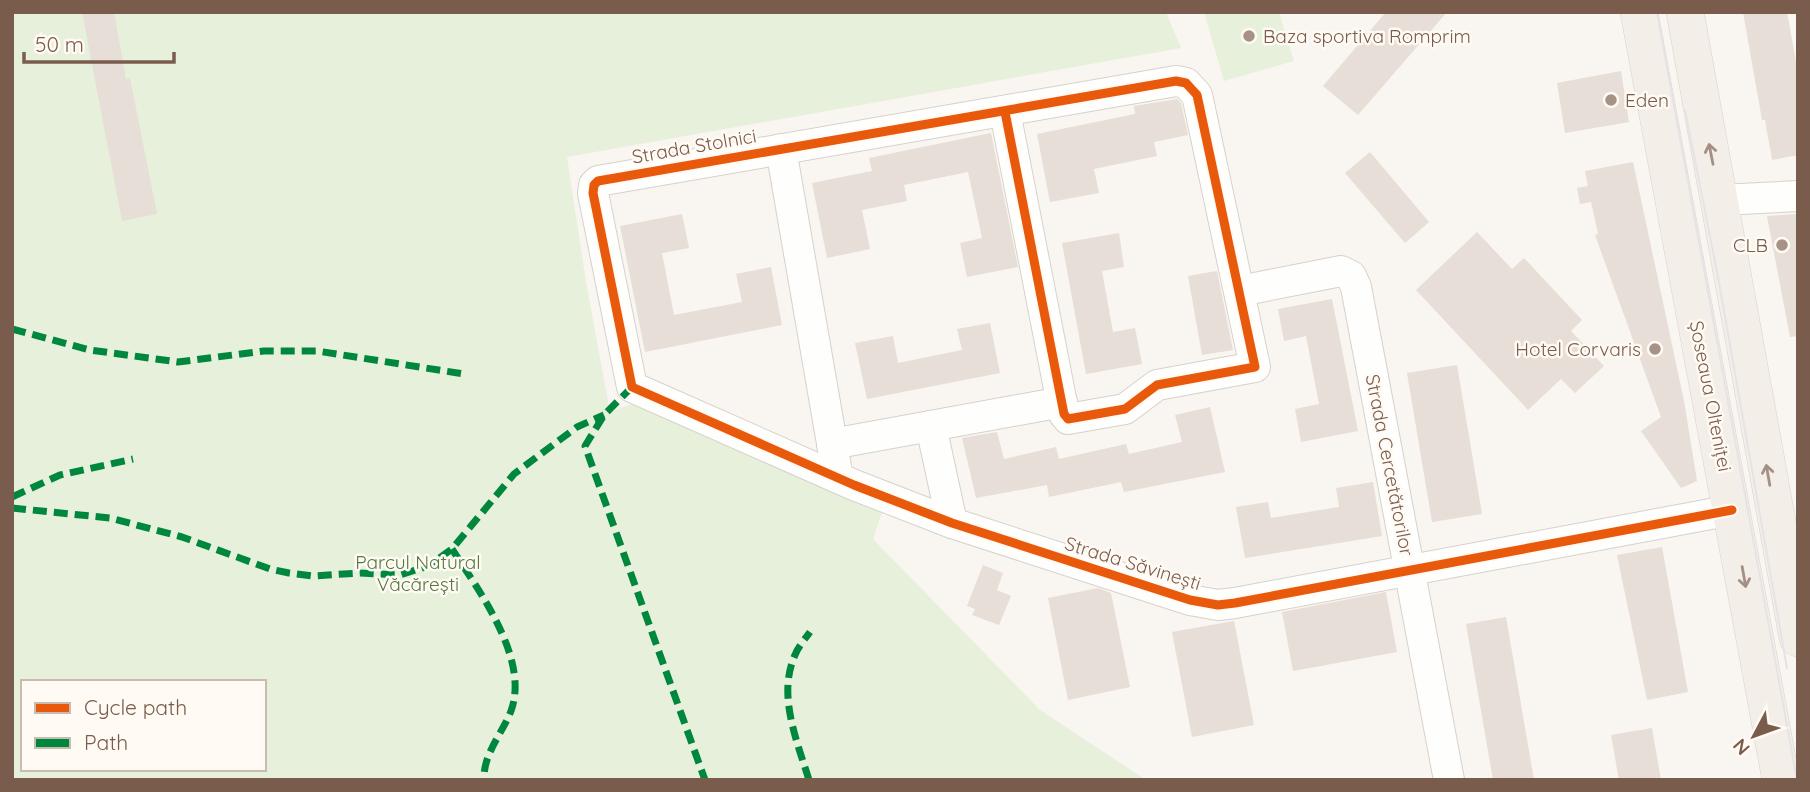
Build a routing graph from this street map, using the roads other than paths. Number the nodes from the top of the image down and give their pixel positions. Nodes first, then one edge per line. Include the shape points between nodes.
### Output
1 (1639, 12) edge
2 (1685, 12) edge
3 (1005, 111) junction
4 (781, 149) junction
5 (1798, 196) edge
6 (1720, 200) junction
7 (1240, 291) junction
8 (632, 387) joint
9 (1062, 402) junction
10 (931, 426) junction
11 (832, 444) junction
12 (838, 478) junction
13 (1732, 510) junction
14 (1787, 522) edge
15 (952, 523) junction
16 (1409, 570) junction
17 (1798, 638) edge
18 (1449, 780) edge
19 (1781, 780) edge

1 - 13 main road, Șoseaua Olteniței
6 -> 2 main road
3 - 4 street, Strada Stolnici
3 - 7 street, Strada Stolnici via 1176,81 1193,88
3 - 9 street
4 - 8 street, Strada Stolnici via 594,185
4 - 11 street
5 - 6 street
14 -> 6 main road
7 - 9 street via 1255,367 1157,385 1125,409 1072,420 1064,414
7 - 16 street, Strada Cercetătorilor via 1341,271 1351,275
8 - 12 street, Strada Săvinești
9 - 10 street
10 - 11 street
10 - 15 street
11 - 12 street
12 - 15 street, Strada Săvinești
13 - 16 street, Strada Săvinești
13 -> 19 main road, Șoseaua Olteniței
14 - 17 main road
15 - 16 street, Strada Săvinești via 1206,604 1235,603
16 - 18 street, Strada Cercetătorilor

